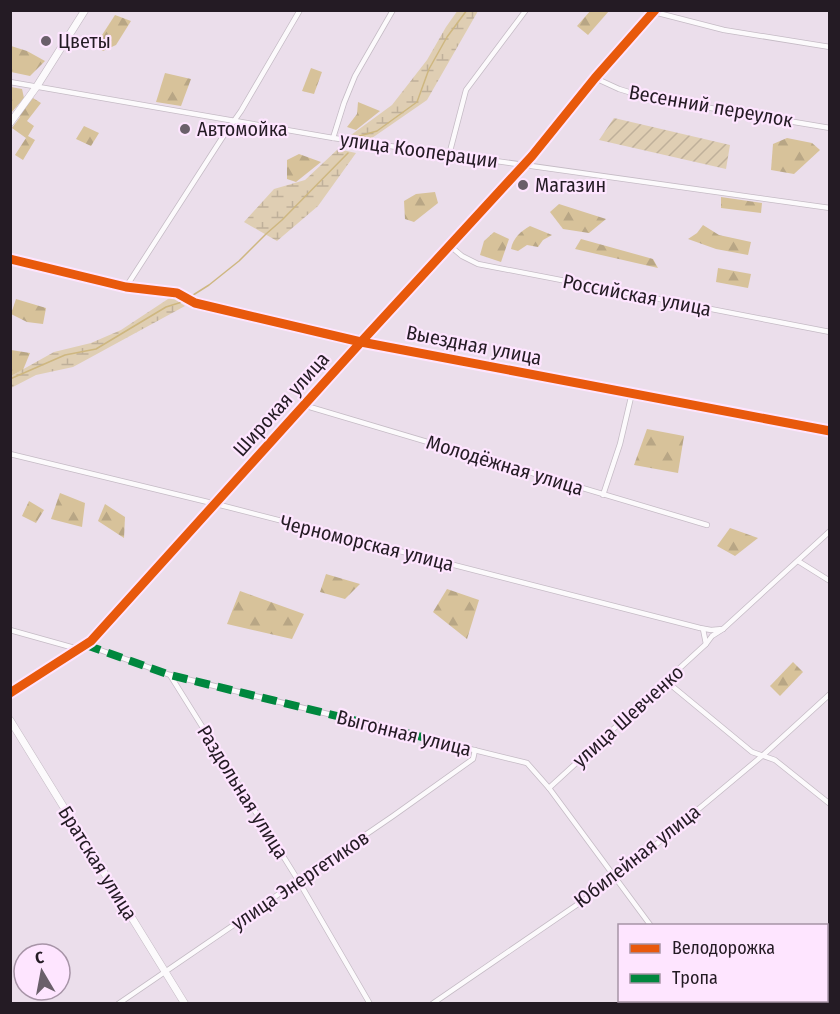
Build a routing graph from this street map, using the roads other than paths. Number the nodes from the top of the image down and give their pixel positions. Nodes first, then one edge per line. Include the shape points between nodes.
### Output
1 (86, 10) edge
2 (300, 10) edge
3 (393, 10) edge
4 (526, 10) edge
5 (655, 11) edge
6 (830, 47) edge
7 (595, 78) junction
8 (10, 82) edge
9 (38, 86) junction
10 (233, 120) junction
11 (10, 123) edge
12 (830, 128) edge
13 (333, 138) junction
14 (450, 155) junction
15 (523, 166) junction
16 (830, 208) edge
17 (449, 245) junction
18 (10, 259) edge
19 (126, 287) junction
20 (830, 332) edge
21 (360, 342) junction
22 (632, 393) junction
23 (303, 405) junction
24 (830, 431) edge
25 (10, 454) edge
26 (603, 495) junction
27 (216, 504) junction
28 (707, 525) dead end
29 (830, 531) edge
30 (798, 561) junction
31 (830, 581) edge
32 (703, 628) junction
33 (723, 629) junction
34 (10, 630) edge
35 (86, 645) junction
36 (706, 645) junction
37 (78, 649) junction
38 (170, 675) junction
39 (666, 681) junction
40 (10, 693) edge
41 (830, 694) edge
42 (11, 722) edge
43 (475, 750) junction
44 (762, 756) junction
45 (549, 788) junction
46 (830, 804) edge
47 (616, 878) junction
48 (298, 880) junction
49 (650, 924) edge
50 (165, 971) junction
51 (118, 1004) edge
52 (185, 1004) edge
53 (370, 1004) edge
54 (432, 1004) edge

1 - 9 main road
2 - 10 street
3 - 13 street via 355,76
4 - 14 street via 466,90
5 - 6 street via 724,30
5 - 7 street, Широкая улица
7 - 12 street, Весенний переулок via 645,97
7 - 15 street, Широкая улица
8 - 9 street, улица Кооперации
9 - 10 street, улица Кооперации
9 - 11 main road
10 - 13 street, улица Кооперации
10 - 19 street
13 - 14 street, улица Кооперации
14 - 15 street, улица Кооперации
15 - 16 street, улица Кооперации
15 - 17 street, Широкая улица
17 - 20 street, Российская улица via 478,264
17 - 21 street, Широкая улица
18 - 19 street, Выездная улица
19 - 21 street, Выездная улица via 177,293 195,303
21 - 22 street, Выездная улица
21 - 23 street, Широкая улица
22 - 24 street, Выездная улица
22 - 26 street
23 - 26 street, Молодёжная улица
23 - 27 street, Широкая улица
25 - 27 street, Черноморская улица
26 - 28 street, Молодёжная улица
27 - 32 street, Черноморская улица
27 - 35 street, Широкая улица
29 - 30 street, улица Шевченко
30 - 31 street
30 - 33 street, улица Шевченко
32 - 33 street, Черноморская улица
32 - 36 street
33 - 36 street, улица Шевченко
34 - 37 street
35 - 37 street, Широкая улица
35 - 38 street, Выгонная улица
36 - 39 street, улица Шевченко
37 - 40 street, Широкая улица
38 - 43 street, Выгонная улица
38 - 48 street, Раздольная улица
39 - 44 street via 752,752
39 - 45 street, улица Шевченко
41 - 44 street, Юбилейная улица
42 - 50 main road, Братская улица
43 - 45 street, Выгонная улица via 527,763
43 - 48 street, улица Энергетиков via 473,759
44 - 46 street via 774,760
44 - 47 street, Юбилейная улица
45 - 47 street, Выгонная улица
47 - 49 street, Выгонная улица
47 - 54 street, Юбилейная улица
48 - 50 street, улица Энергетиков
48 - 53 street, Раздольная улица
50 - 51 street, улица Энергетиков
50 - 52 main road, Братская улица

